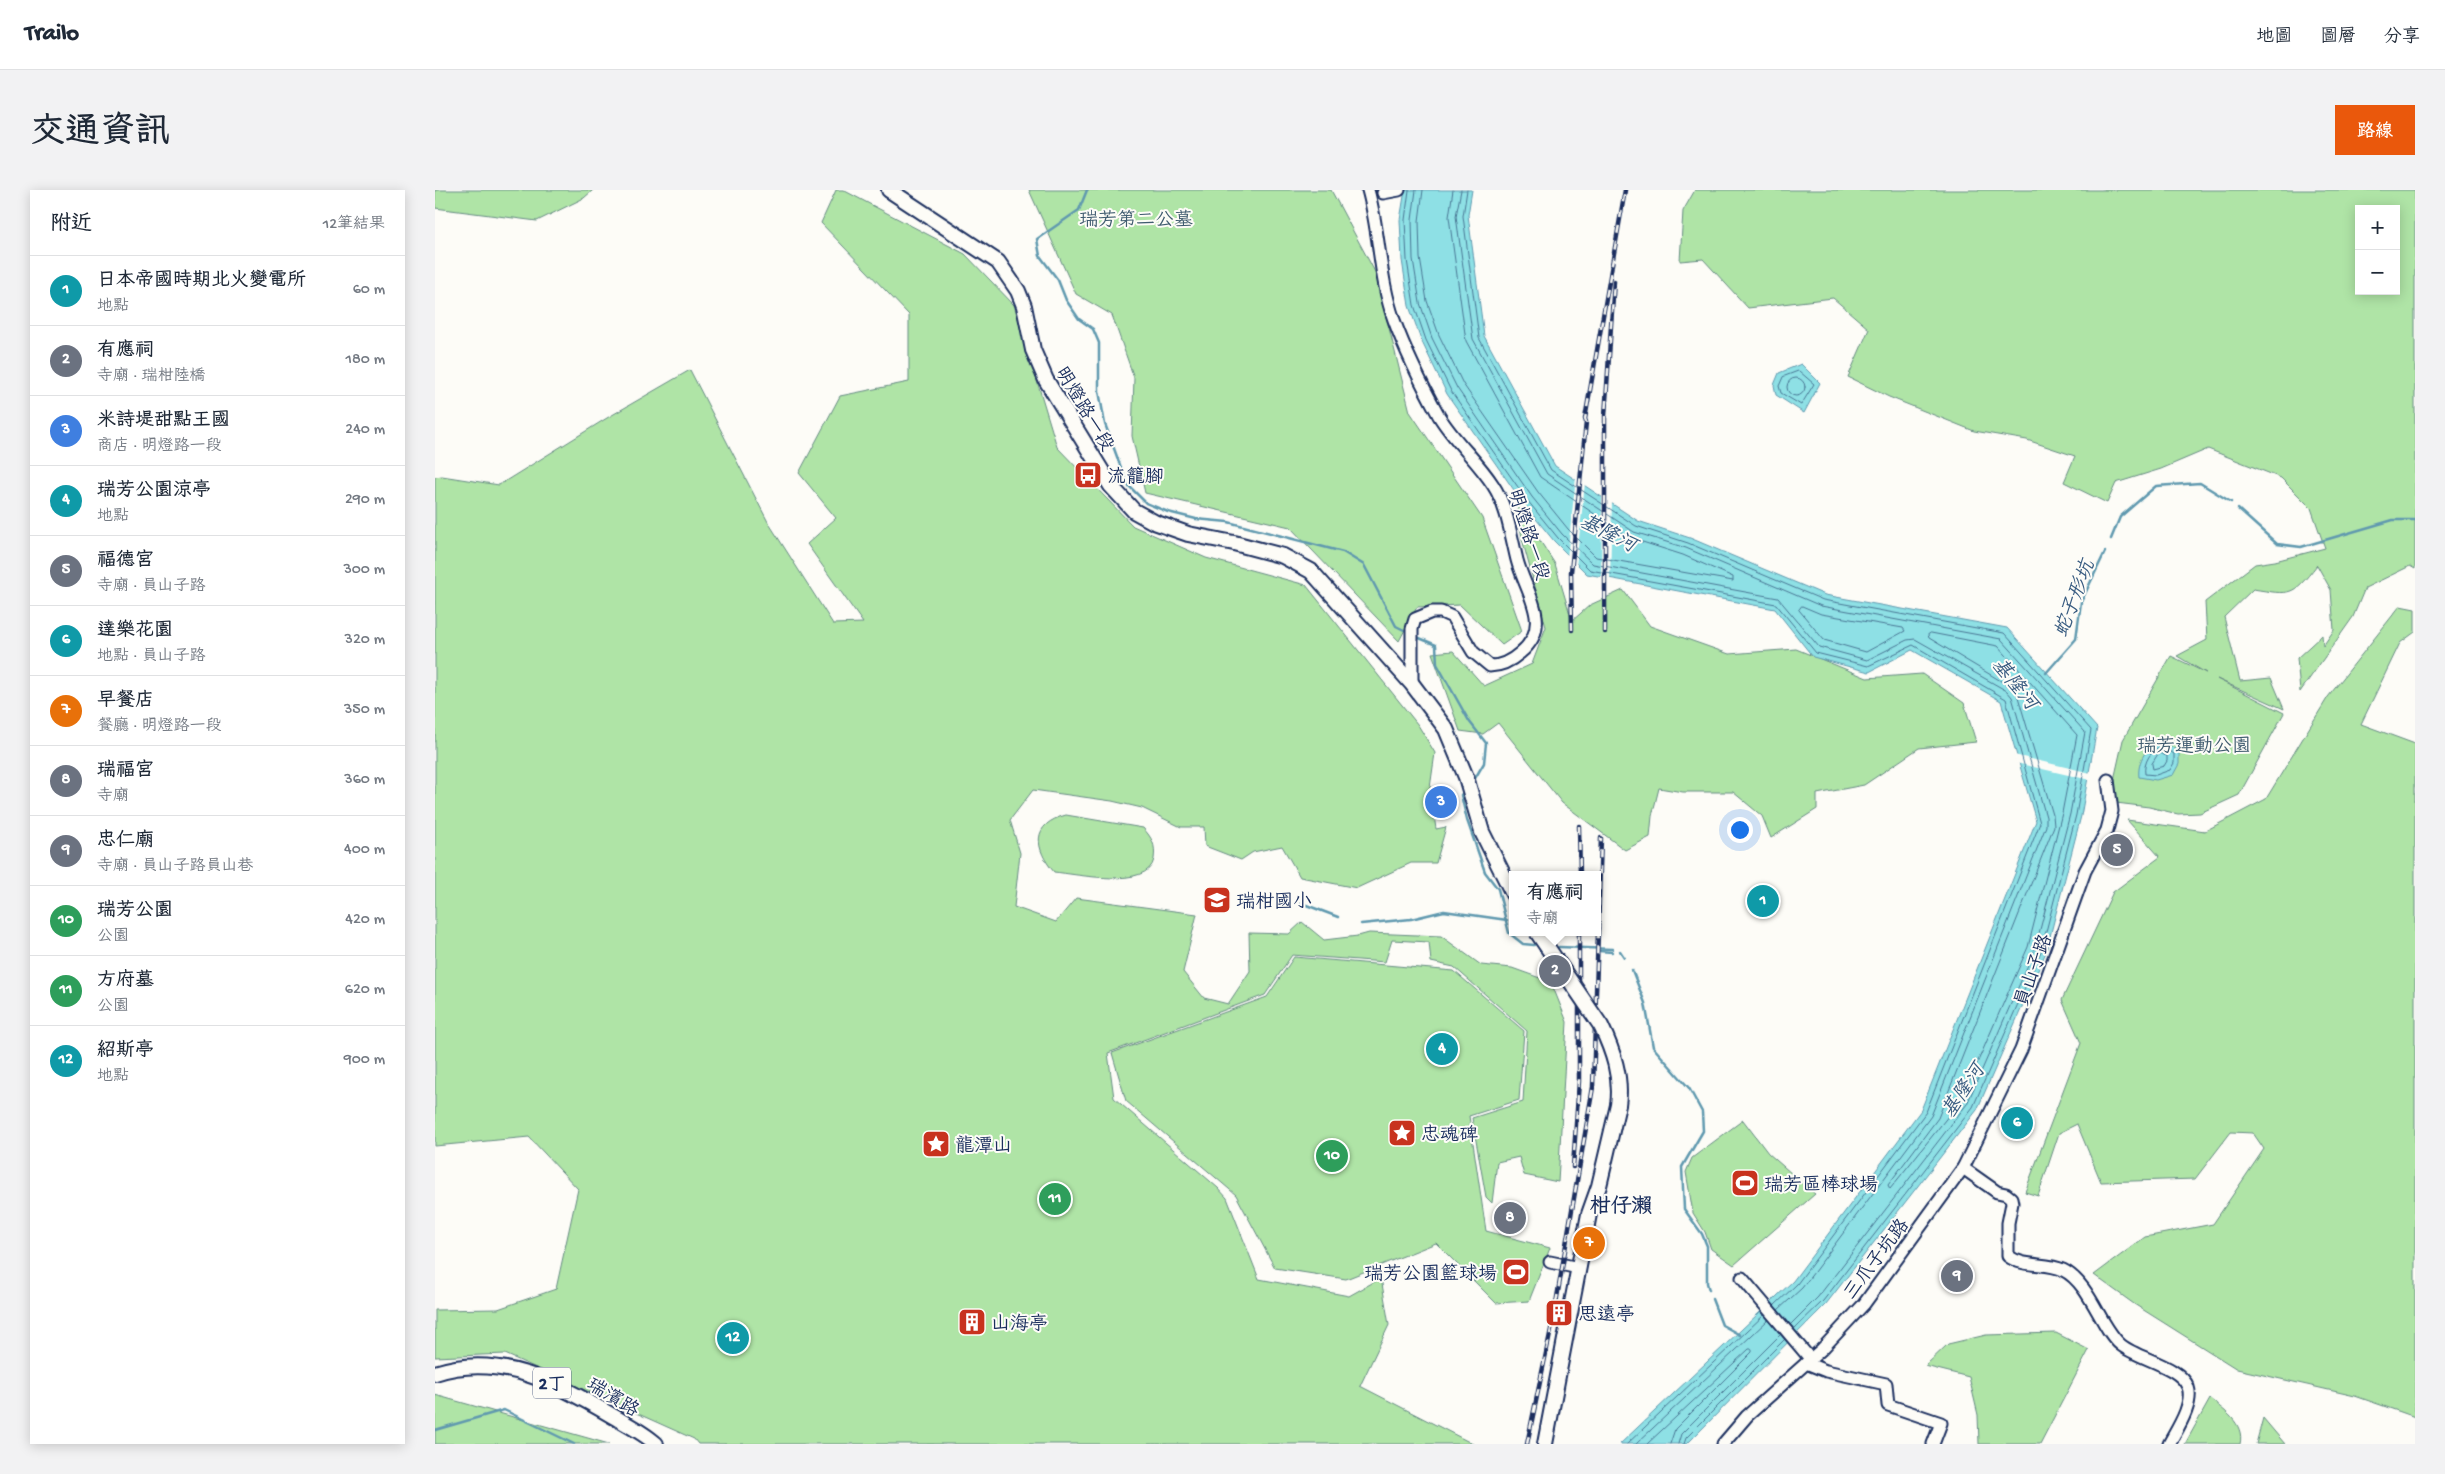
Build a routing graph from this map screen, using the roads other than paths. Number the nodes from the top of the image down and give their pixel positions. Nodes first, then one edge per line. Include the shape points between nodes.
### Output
1 (889, 190) edge
2 (1368, 190) edge
3 (1412, 684) junction
4 (2108, 780) dead end
5 (1509, 886) edge
6 (1540, 936) edge
7 (1963, 1168) junction
8 (1589, 1214) junction
9 (1550, 1262) dead end
10 (1579, 1268) junction
11 (1742, 1278) dead end
12 (1807, 1359) junction
13 (435, 1374) edge
14 (656, 1444) edge
15 (1545, 1444) edge
16 (1723, 1444) edge
17 (1933, 1444) edge
18 (2169, 1444) edge

1 - 3 main road, 明燈路一段 via 998,262 1024,306 1033,350 1046,380 1106,478 1134,511 1188,534 1283,556 1311,571
2 - 3 street, 明燈路一段 via 1393,319 1441,419 1494,485 1518,564 1538,615 1528,647 1513,660 1490,666 1473,652 1452,617 1441,612 1423,614 1415,619 1412,629
3 - 5 main road, 明燈路一段 via 1446,729 1466,777 1489,849
4 - 7 street, 員山子路 via 2112,811 2107,830 2085,871 2021,1050
6 - 8 main road, bridge via 1597,1020 1617,1068 1618,1105
7 - 12 street, 三爪子坑路 via 1864,1304
7 - 18 street via 2011,1198 2008,1256 2064,1271 2097,1309 2119,1344 2182,1378 2188,1387 2190,1400
8 - 8 street via 1609,1168 1623,1113 1623,1067 1611,1032 1607,1053 1612,1072 1613,1103 1594,1178
8 - 10 main road
9 - 10 street
10 - 15 main road
11 - 12 street
12 - 16 street, 三爪子坑路 via 1747,1416
12 - 17 street via 1826,1371 1885,1384 1888,1405 1941,1423
13 - 14 main road, 瑞濱路 / 2丁 via 471,1367 505,1367 531,1374 567,1389

